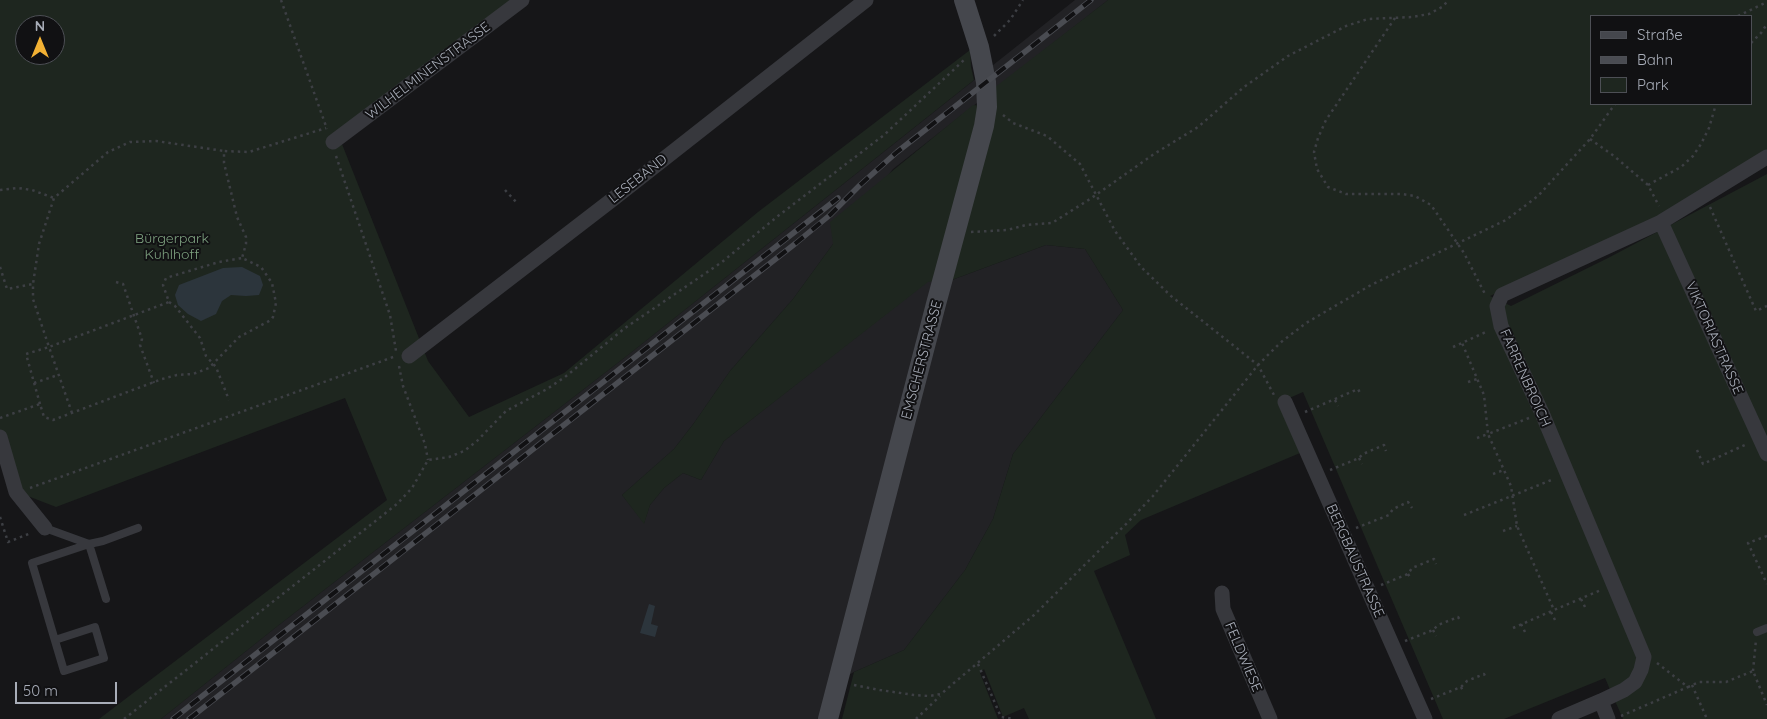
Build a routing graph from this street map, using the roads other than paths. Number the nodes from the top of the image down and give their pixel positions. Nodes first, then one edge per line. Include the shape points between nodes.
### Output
1 (522, 0) edge
2 (866, 0) edge
3 (964, 0) edge
4 (334, 148) road end
5 (1767, 156) edge
6 (1661, 222) junction
7 (403, 356) road end
8 (1285, 402) road end
9 (0, 437) edge
10 (1767, 454) edge
11 (45, 528) joint
12 (138, 528) dead end
13 (89, 544) junction
14 (1222, 593) dead end
15 (106, 599) dead end
16 (1767, 628) edge
17 (1758, 632) road end
18 (55, 640) junction
19 (1601, 701) junction
20 (828, 719) edge
21 (1270, 719) edge
22 (1425, 719) edge
23 (1559, 719) edge
24 (1608, 719) edge

1 - 4 street, WILHELMINENSTRASSE
2 - 7 street, LESEBAND via 613,199
3 - 20 street, EMSCHERSTRASSE via 986,82 984,126
5 - 6 street
6 - 10 street, VIKTORIASTRASSE
6 - 19 street, FARRENBROICH via 1502,295 1497,306 1501,326 1542,413 1644,657 1635,682
8 - 22 street, BERGBAUSTRASSE
9 - 11 street via 16,492
11 - 13 lane
12 - 13 lane
13 - 15 lane
13 - 18 lane via 32,563
14 - 21 street, FELDWIESE via 1223,609
16 - 17 lane
18 - 18 lane via 64,671 104,658 95,627
19 - 23 street
19 - 24 street

